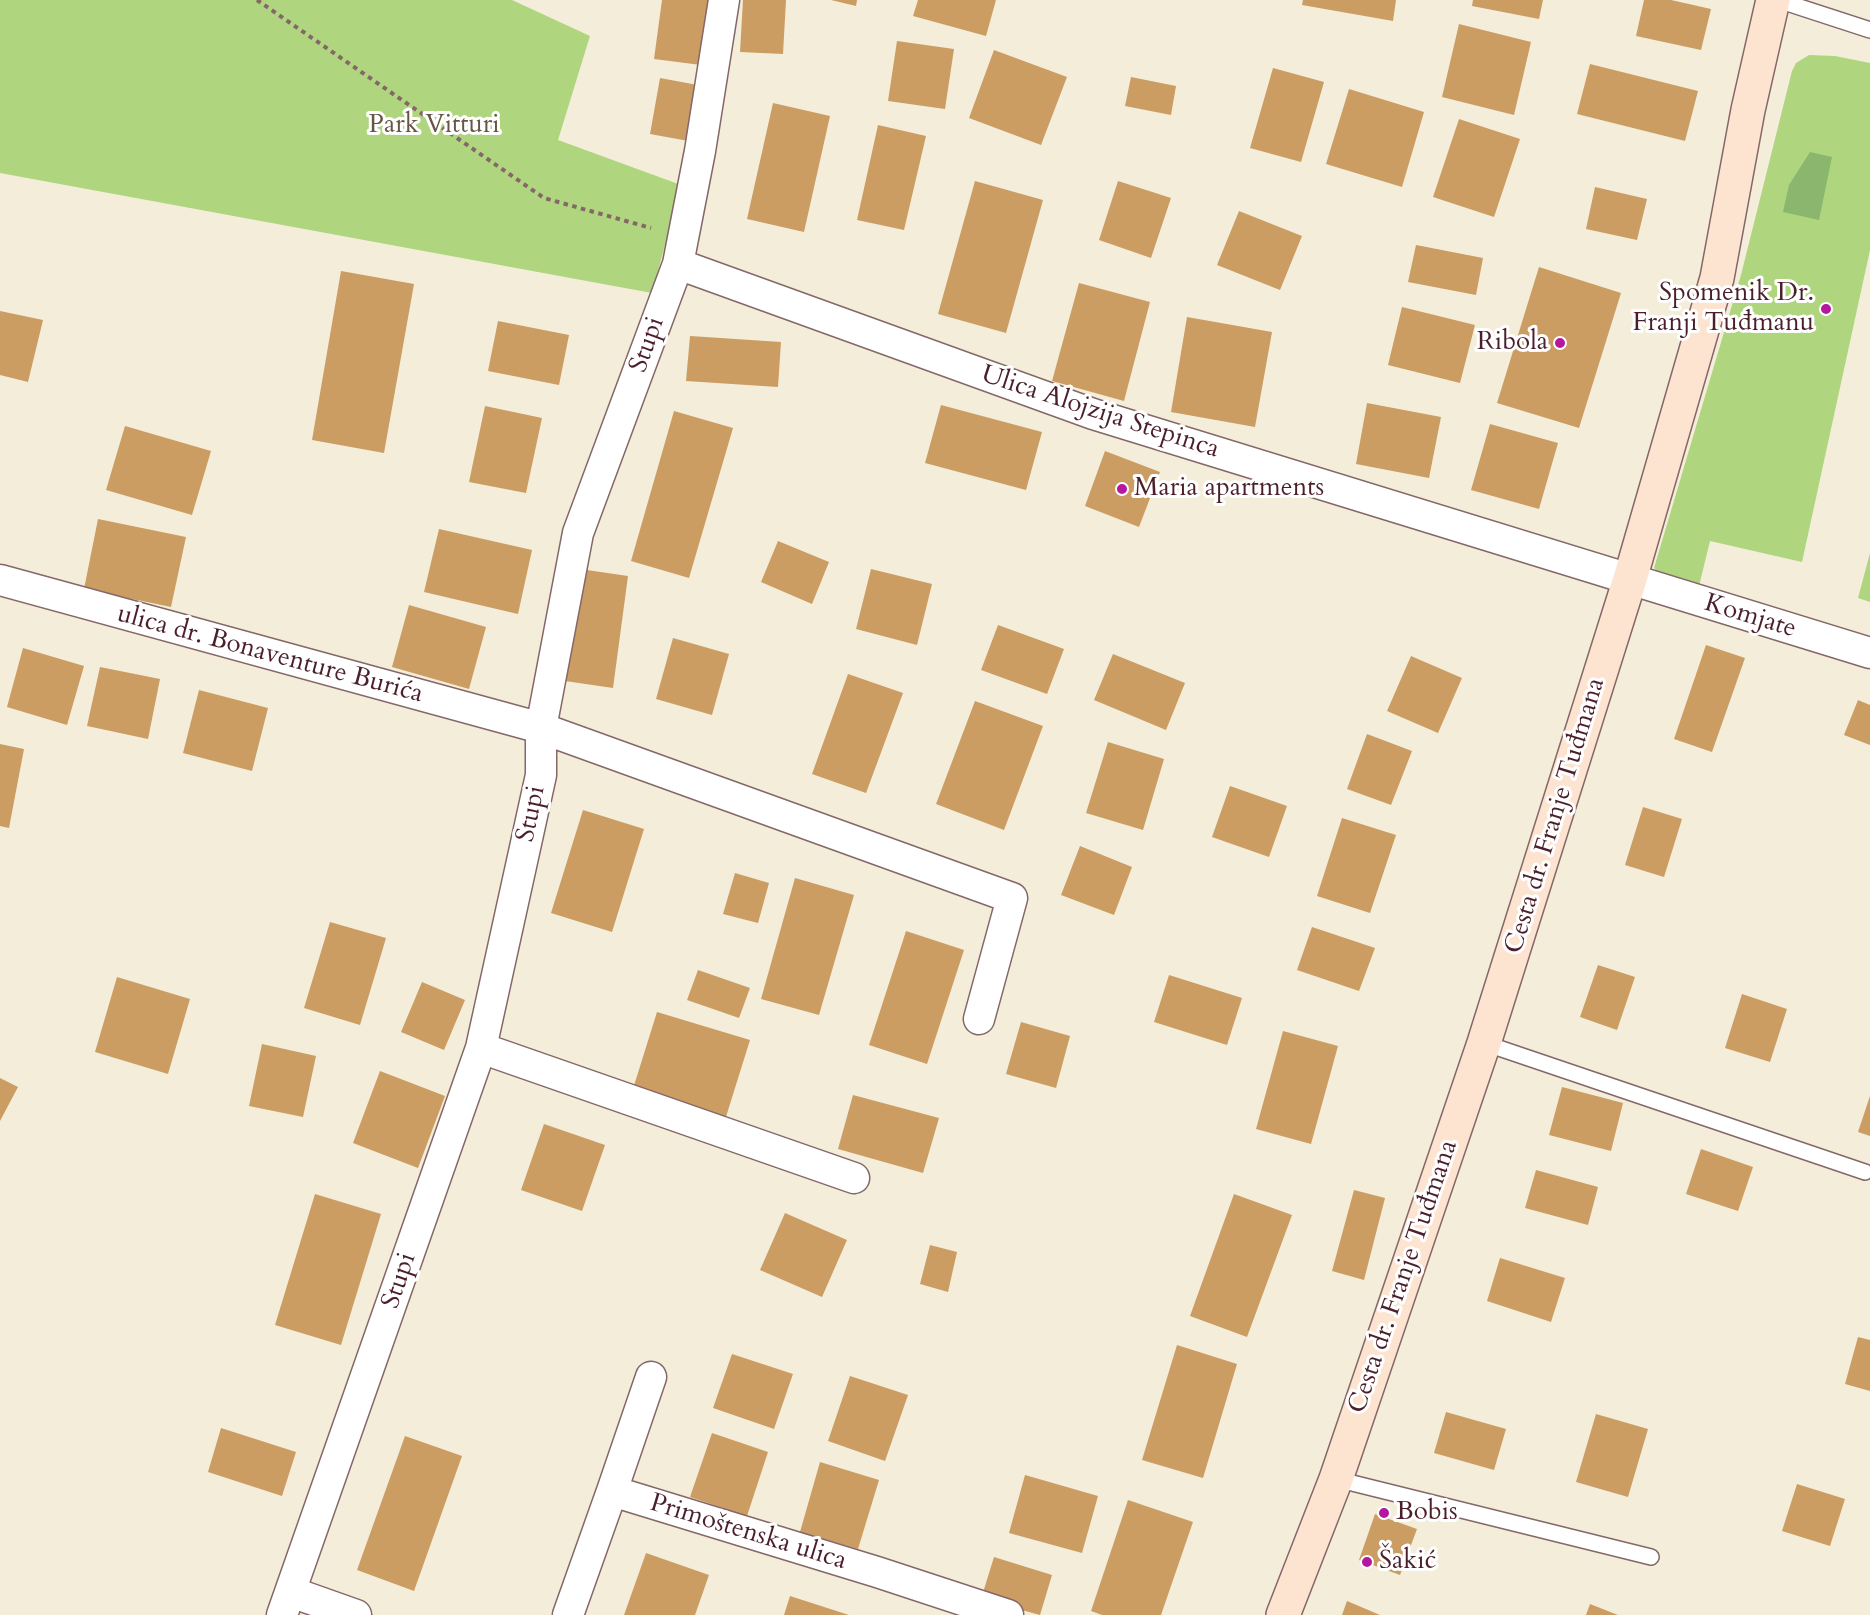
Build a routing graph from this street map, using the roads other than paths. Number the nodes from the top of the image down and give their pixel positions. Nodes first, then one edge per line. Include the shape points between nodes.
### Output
1 (723, 0) edge
2 (1776, 0) edge
3 (1870, 30) edge
4 (681, 250) junction
5 (0, 580) edge
6 (1647, 580) junction
7 (1870, 653) edge
8 (541, 728) junction
9 (979, 1018) dead end
10 (1484, 1043) junction
11 (481, 1048) junction
12 (1865, 1172) dead end
13 (854, 1178) dead end
14 (651, 1377) dead end
15 (1336, 1479) junction
16 (612, 1491) junction
17 (1651, 1557) dead end
18 (286, 1604) edge
19 (356, 1615) edge
20 (568, 1615) edge
21 (1008, 1615) edge
22 (1283, 1615) edge

1 - 4 street, Stupi
2 - 3 lane
2 - 6 main road, Cesta dr. Franje Tuđmana via 1748,110 1727,283
4 - 6 street, Ulica Alojzija Stepinca via 1092,414
4 - 8 street, Stupi via 578,532
5 - 8 street, ulica dr. Bonaventure Burića
6 - 7 street, Komjate
6 - 10 main road, Cesta dr. Franje Tuđmana
8 - 9 street, ulica dr. Bonaventure Burića via 1012,898
8 - 11 street, Stupi via 541,775
10 - 12 lane
10 - 15 main road, Cesta dr. Franje Tuđmana
11 - 13 street
11 - 18 street, Stupi
14 - 16 street
15 - 17 lane
15 - 22 main road, Cesta dr. Franje Tuđmana
16 - 20 street
16 - 21 street, Primoštenska ulica
18 - 19 street

